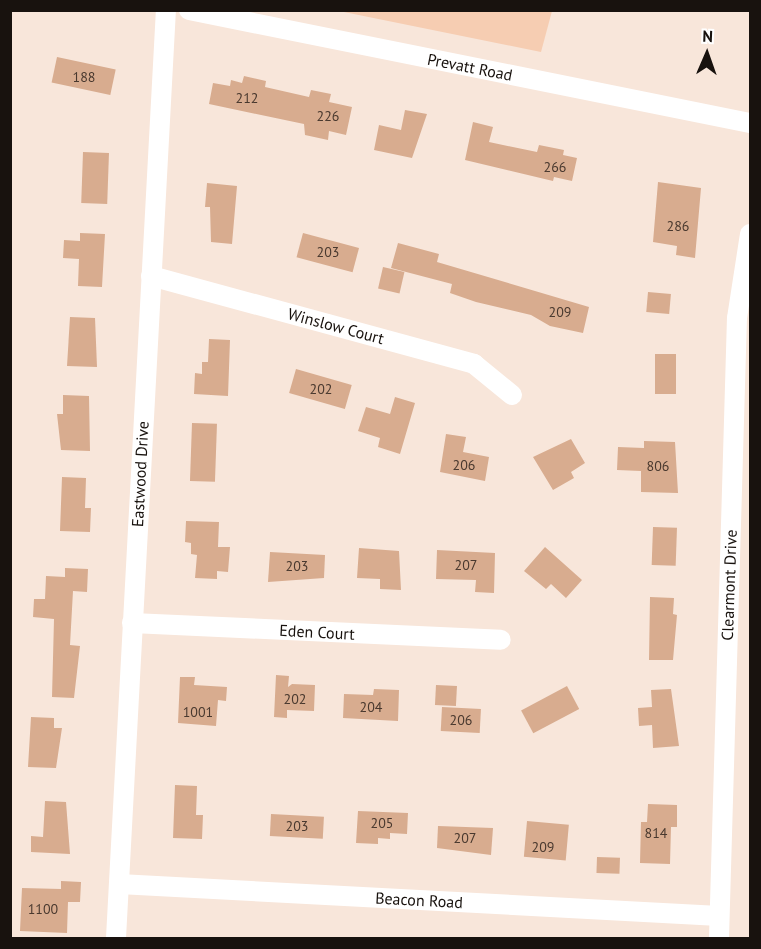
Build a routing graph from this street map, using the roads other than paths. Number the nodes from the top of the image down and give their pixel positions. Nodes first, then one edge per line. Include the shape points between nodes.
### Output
1 (166, 10) edge
2 (189, 10) edge
3 (750, 123) edge
4 (750, 234) edge
5 (151, 276) junction
6 (512, 395) dead end
7 (132, 623) junction
8 (501, 640) dead end
9 (119, 884) junction
10 (719, 916) junction
11 (116, 939) edge
12 (719, 939) edge

1 - 5 street, Eastwood Drive
2 - 3 street, Prevatt Road
4 - 10 street, Clearmont Drive via 737,318
5 - 6 street, Winslow Court via 474,364
5 - 7 street, Eastwood Drive
7 - 8 street, Eden Court
7 - 9 street, Eastwood Drive
9 - 10 street, Beacon Road
9 - 11 street, Eastwood Drive
10 - 12 street, Clearmont Drive

